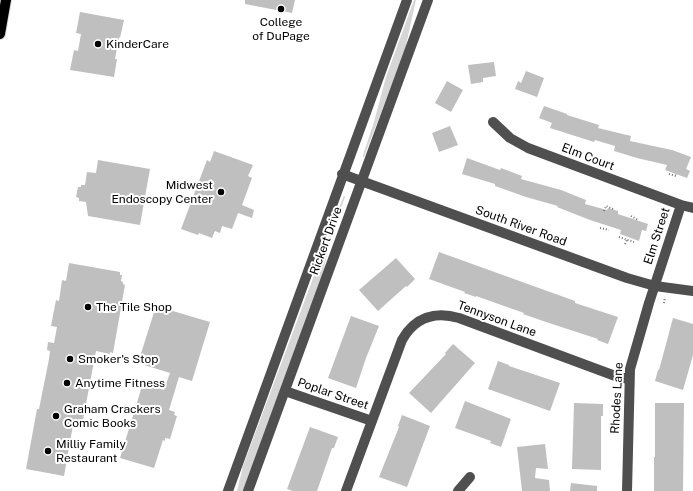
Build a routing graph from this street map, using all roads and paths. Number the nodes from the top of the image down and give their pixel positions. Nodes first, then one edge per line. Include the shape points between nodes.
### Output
1 (6, 0) edge
2 (407, 0) edge
3 (428, 0) edge
4 (0, 34) edge
5 (493, 122) dead end
6 (342, 174) junction
7 (669, 174) dead end
8 (676, 174) dead end
9 (362, 181) junction
10 (681, 205) junction
11 (693, 208) edge
12 (613, 209) dead end
13 (604, 211) dead end
14 (631, 216) dead end
15 (638, 220) dead end
16 (600, 228) dead end
17 (609, 230) dead end
18 (619, 237) dead end
19 (625, 238) junction
20 (634, 242) dead end
21 (625, 244) dead end
22 (655, 286) junction
23 (693, 291) edge
24 (629, 379) junction
25 (285, 391) junction
26 (372, 421) junction
27 (470, 477) dead end
28 (228, 491) edge
29 (248, 491) edge
30 (346, 491) edge
31 (458, 491) edge
32 (627, 491) edge

1 - 4 main road
2 - 6 street, Rickert Drive
3 - 9 street, Rickert Drive
5 - 10 street, Elm Court via 510,138 528,148
6 - 9 street, South River Road
6 - 28 street, Rickert Drive
7 - 8 path
9 - 22 street, South River Road
9 - 25 street, Rickert Drive
10 - 11 street, Elm Street
10 - 22 street, Elm Street
12 - 13 path via 606,206
14 - 15 path
16 - 17 path
18 - 19 path
19 - 20 path
19 - 21 path
22 - 23 street, South River Road
22 - 24 street, Rhodes Lane via 633,356
24 - 26 street, Tennyson Lane via 459,318 439,315 420,320 405,334
24 - 32 street, Rhodes Lane
25 - 26 street, Poplar Street
25 - 29 street, Rickert Drive
26 - 30 street, Tennyson Lane
27 - 31 street

